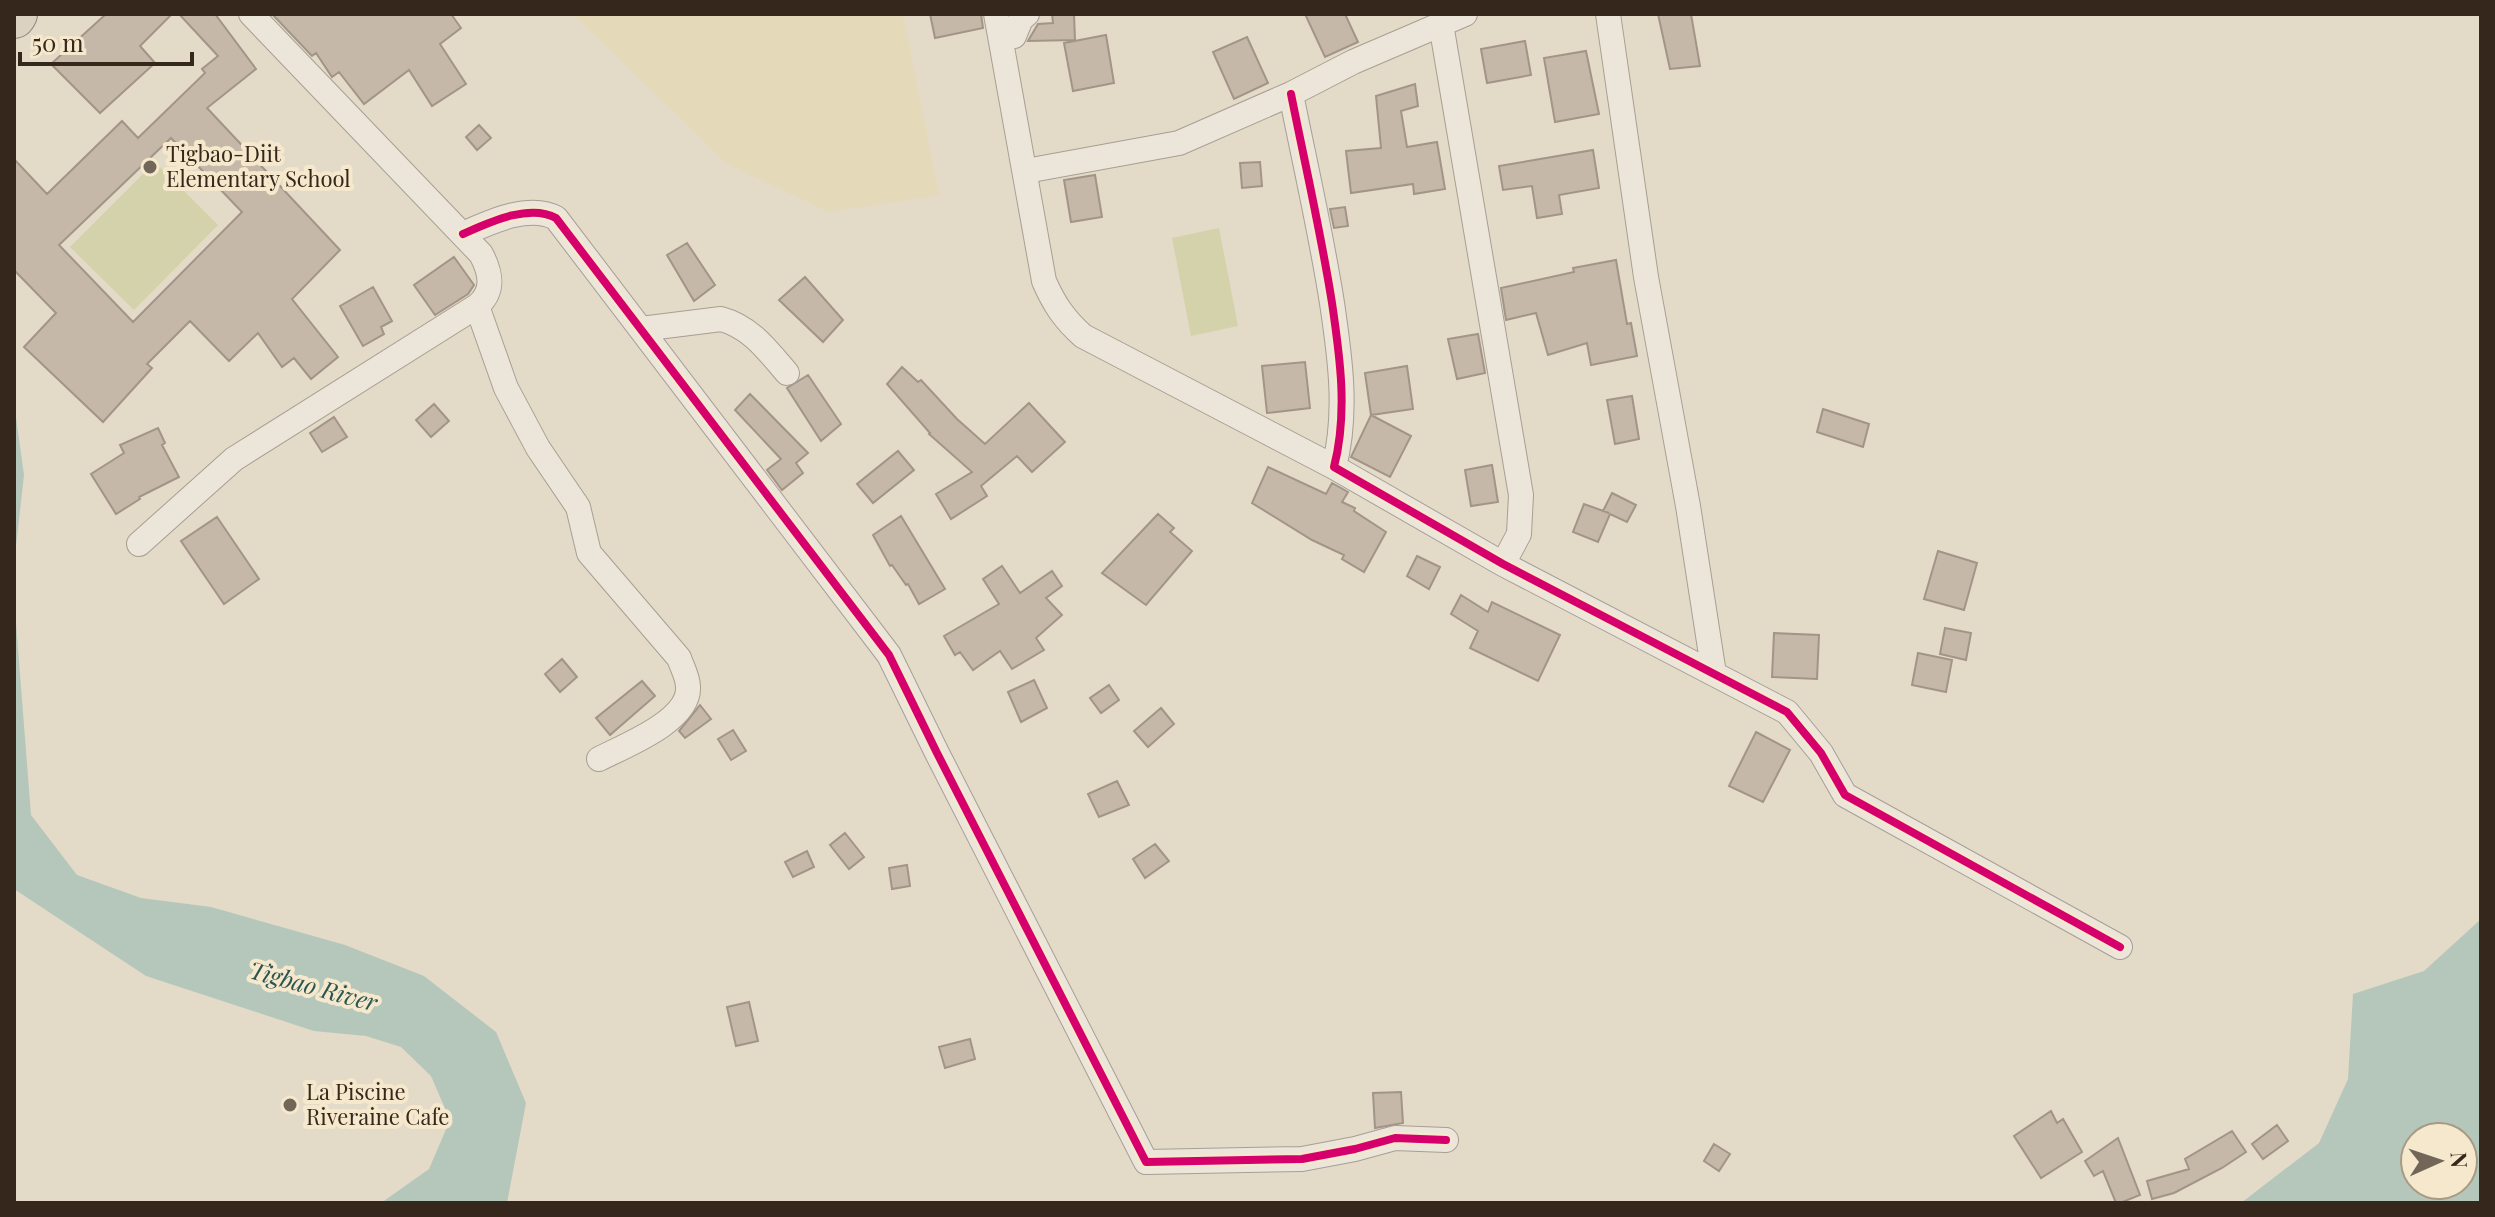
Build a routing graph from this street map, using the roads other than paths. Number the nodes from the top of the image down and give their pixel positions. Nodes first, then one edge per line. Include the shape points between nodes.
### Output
1 (251, 14) edge
2 (996, 14) edge
3 (1027, 14) edge
4 (1465, 14) edge
5 (1608, 14) edge
6 (1441, 24) junction
7 (1001, 39) junction
8 (1291, 94) junction
9 (1026, 171) junction
10 (463, 234) junction
11 (477, 306) junction
12 (641, 329) junction
13 (787, 373) dead end
14 (1334, 467) junction
15 (139, 544) dead end
16 (1503, 564) junction
17 (1714, 674) junction
18 (599, 759) dead end
19 (2120, 947) dead end
20 (1446, 1140) dead end

1 - 10 street
2 - 7 street
3 - 7 street via 1014,36
4 - 6 street
5 - 17 street via 1646,277
6 - 8 street
6 - 16 street via 1521,495 1519,534
7 - 9 street
8 - 9 street via 1179,143
8 - 14 street via 1342,373
9 - 14 street via 1044,281 1065,320 1083,336
10 - 11 street via 489,270 490,286
10 - 12 street via 522,214 556,218
11 - 15 street via 234,459
11 - 18 street via 506,388 578,507 589,553 679,658 686,676 687,698 675,715
12 - 13 street via 733,322 757,338
12 - 20 street via 889,655 1146,1162 1302,1159 1395,1138
14 - 16 street
16 - 17 street
17 - 19 street via 1787,712 1821,753 1845,795

